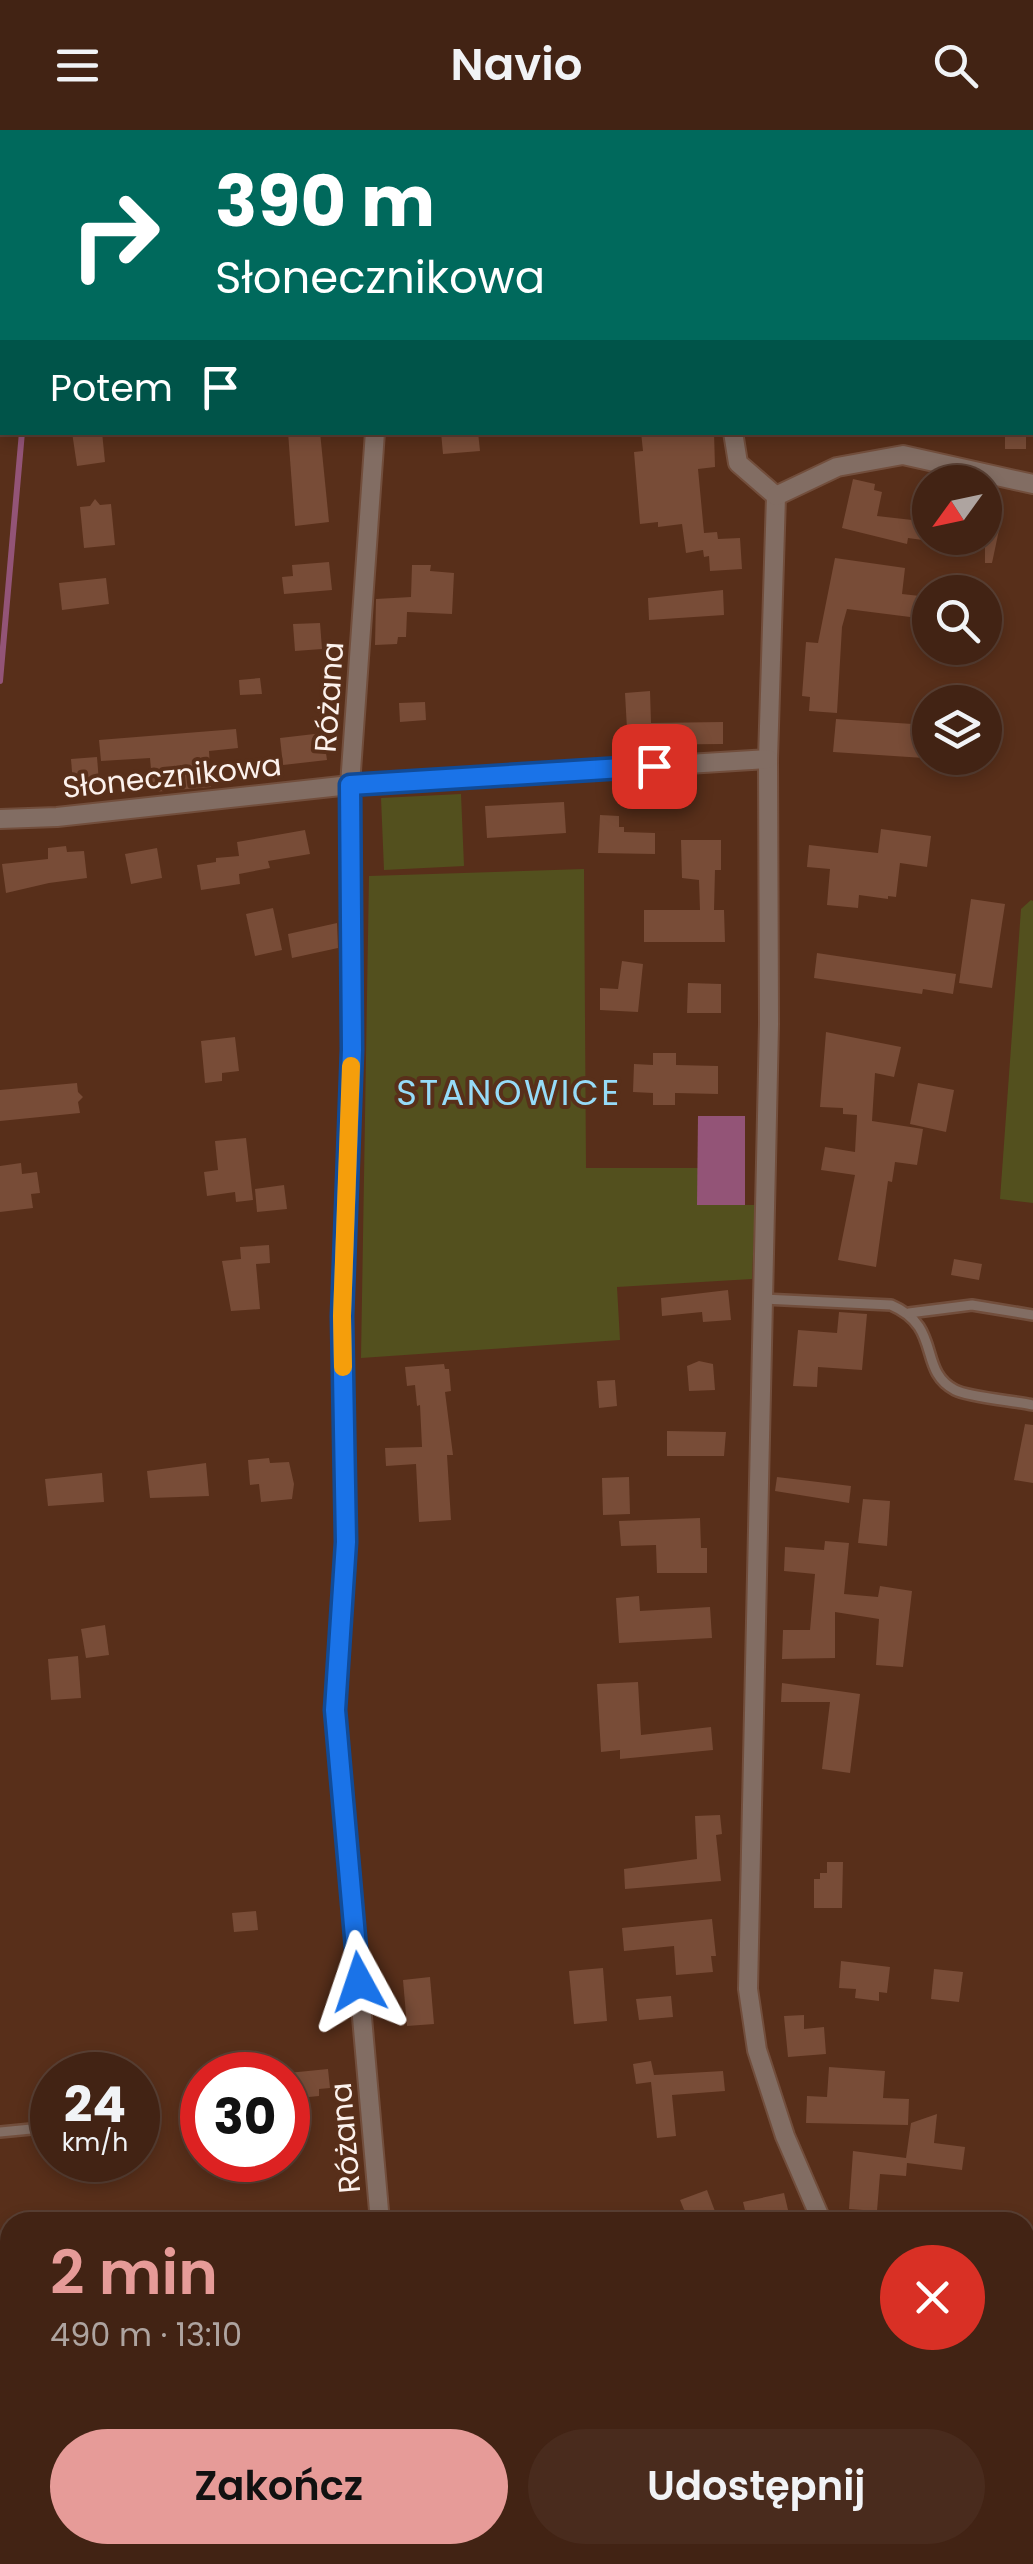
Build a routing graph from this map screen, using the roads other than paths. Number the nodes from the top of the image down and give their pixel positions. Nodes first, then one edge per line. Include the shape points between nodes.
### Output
1 (375, 435) edge
2 (733, 435) edge
3 (1033, 484) edge
4 (776, 496) junction
5 (768, 759) junction
6 (350, 785) junction
7 (0, 820) edge
8 (763, 1300) junction
9 (909, 1313) junction
10 (1033, 1315) edge
11 (1033, 1405) edge
12 (30, 2129) edge
13 (0, 2132) edge
14 (379, 2212) edge
15 (818, 2212) edge

1 - 6 street, Różana
2 - 4 street via 738,463
3 - 4 street via 904,455 837,467
4 - 5 street
5 - 6 street, Słonecznikowa
5 - 8 street
6 - 7 street, Słonecznikowa
6 - 14 street, Różana via 352,1050 342,1316 346,1542 335,1710
8 - 9 lane via 891,1305
8 - 15 street via 748,1989 757,2050
9 - 10 lane via 972,1305
9 - 11 lane via 923,1330 932,1366 954,1390
12 - 13 lane

